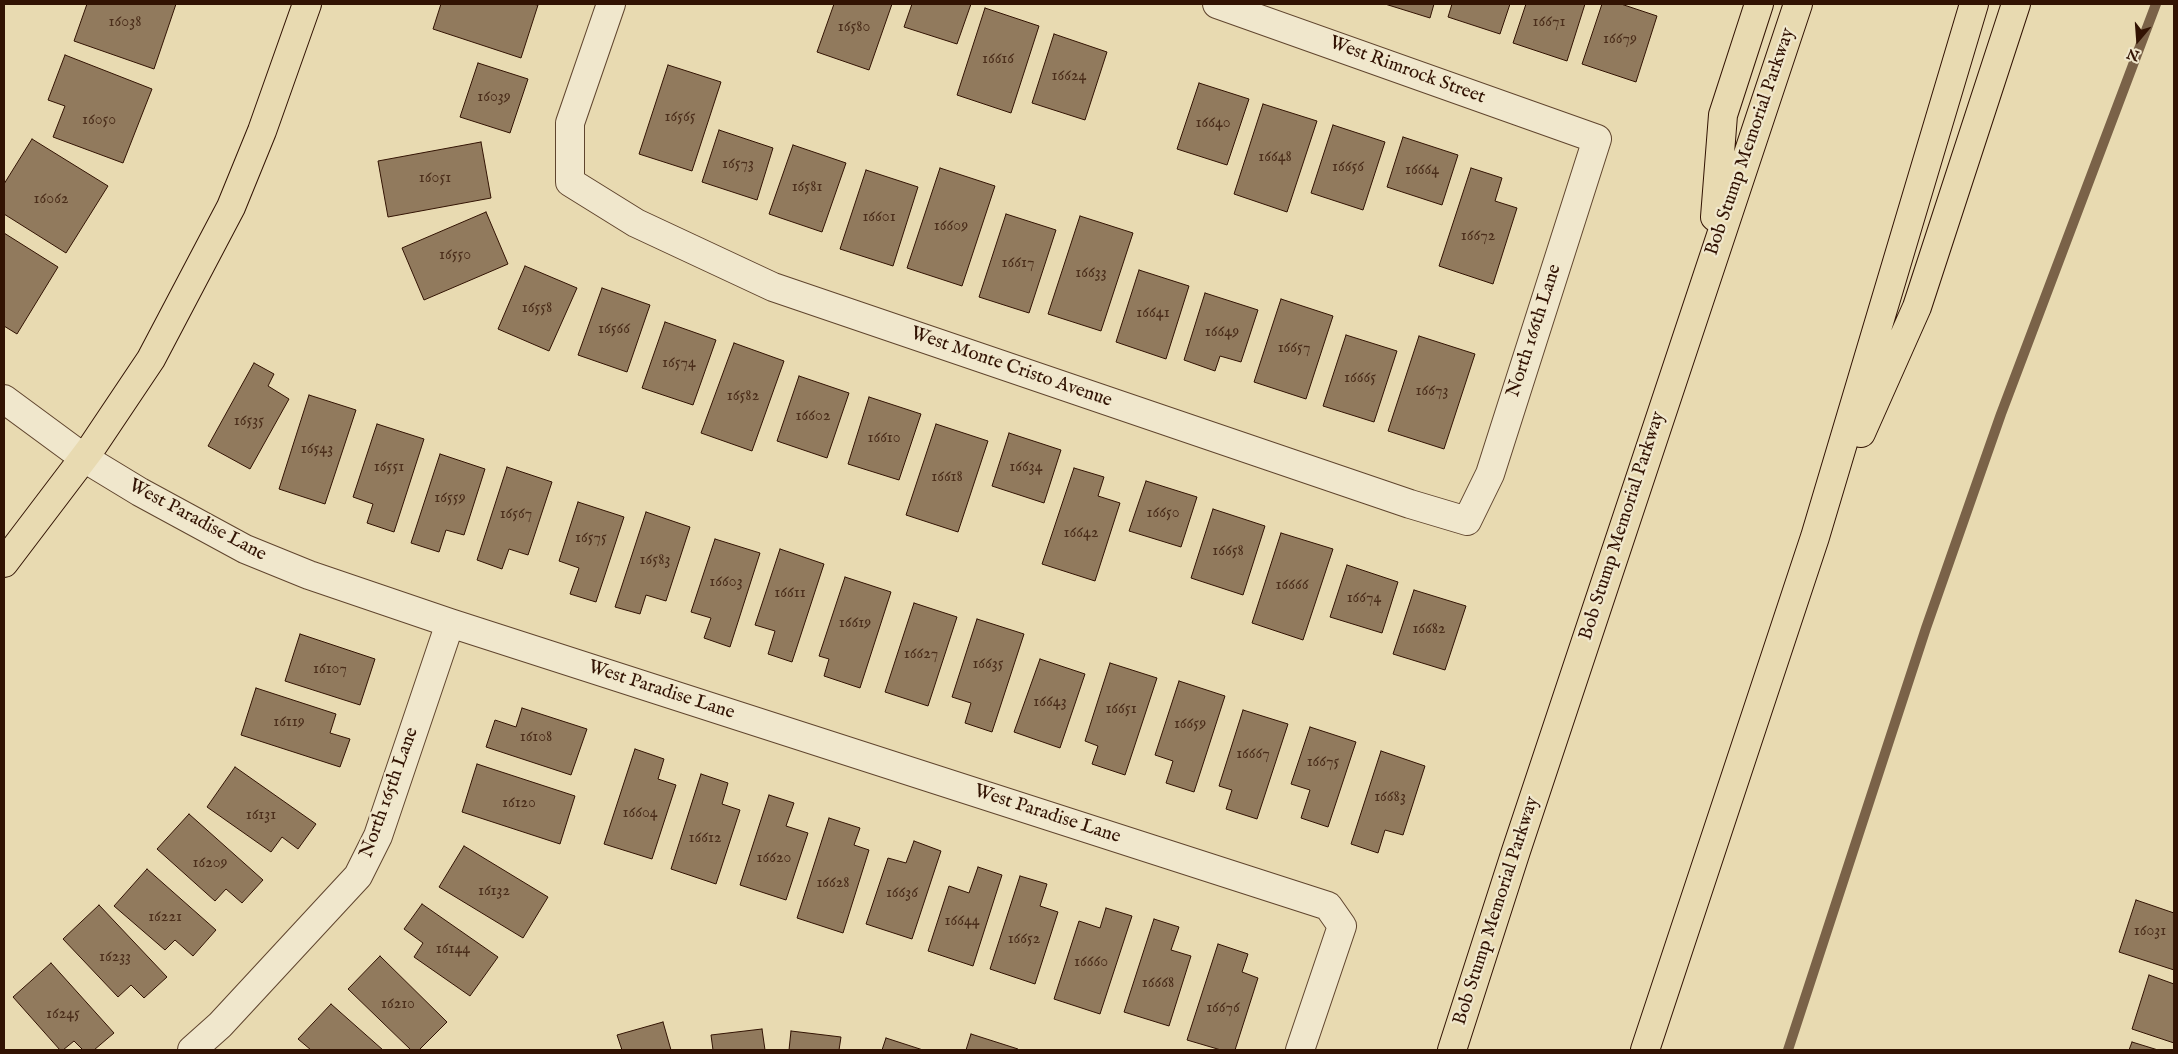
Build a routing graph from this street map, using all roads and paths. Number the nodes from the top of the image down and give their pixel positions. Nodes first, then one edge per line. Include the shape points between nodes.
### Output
1 (307, 4) edge
2 (611, 4) edge
3 (1217, 4) edge
4 (1758, 4) edge
5 (1798, 4) edge
6 (1974, 4) edge
7 (2016, 4) edge
8 (1597, 139) joint
9 (1712, 260) junction
10 (4, 399) edge
11 (84, 458) junction
12 (1467, 521) joint
13 (1815, 537) junction
14 (4, 563) edge
15 (450, 623) junction
16 (1516, 851) junction
17 (192, 1050) edge
18 (1300, 1050) edge
19 (1441, 1050) edge
20 (1452, 1050) edge
21 (1645, 1050) edge

1 - 11 main road via 231,208 151,359
2 - 12 street, West Monte Cristo Avenue via 570,123 570,182 636,223 773,287
3 - 8 street, West Rimrock Street
4 - 9 main road via 1723,115
5 - 9 main road, Bob Stump Memorial Parkway
6 - 13 main road
7 - 13 main road via 1917,307
8 - 12 street, North 166th Lane via 1490,474
9 - 16 main road, Bob Stump Memorial Parkway
10 - 11 street, West Paradise Lane
11 - 14 main road
11 - 15 street, West Paradise Lane via 244,549 308,575
13 - 21 main road
15 - 17 street, North 165th Lane via 378,836 358,876 220,1025
15 - 18 street, West Paradise Lane via 1328,906 1342,926
16 - 19 main road
16 - 20 main road, Bob Stump Memorial Parkway

